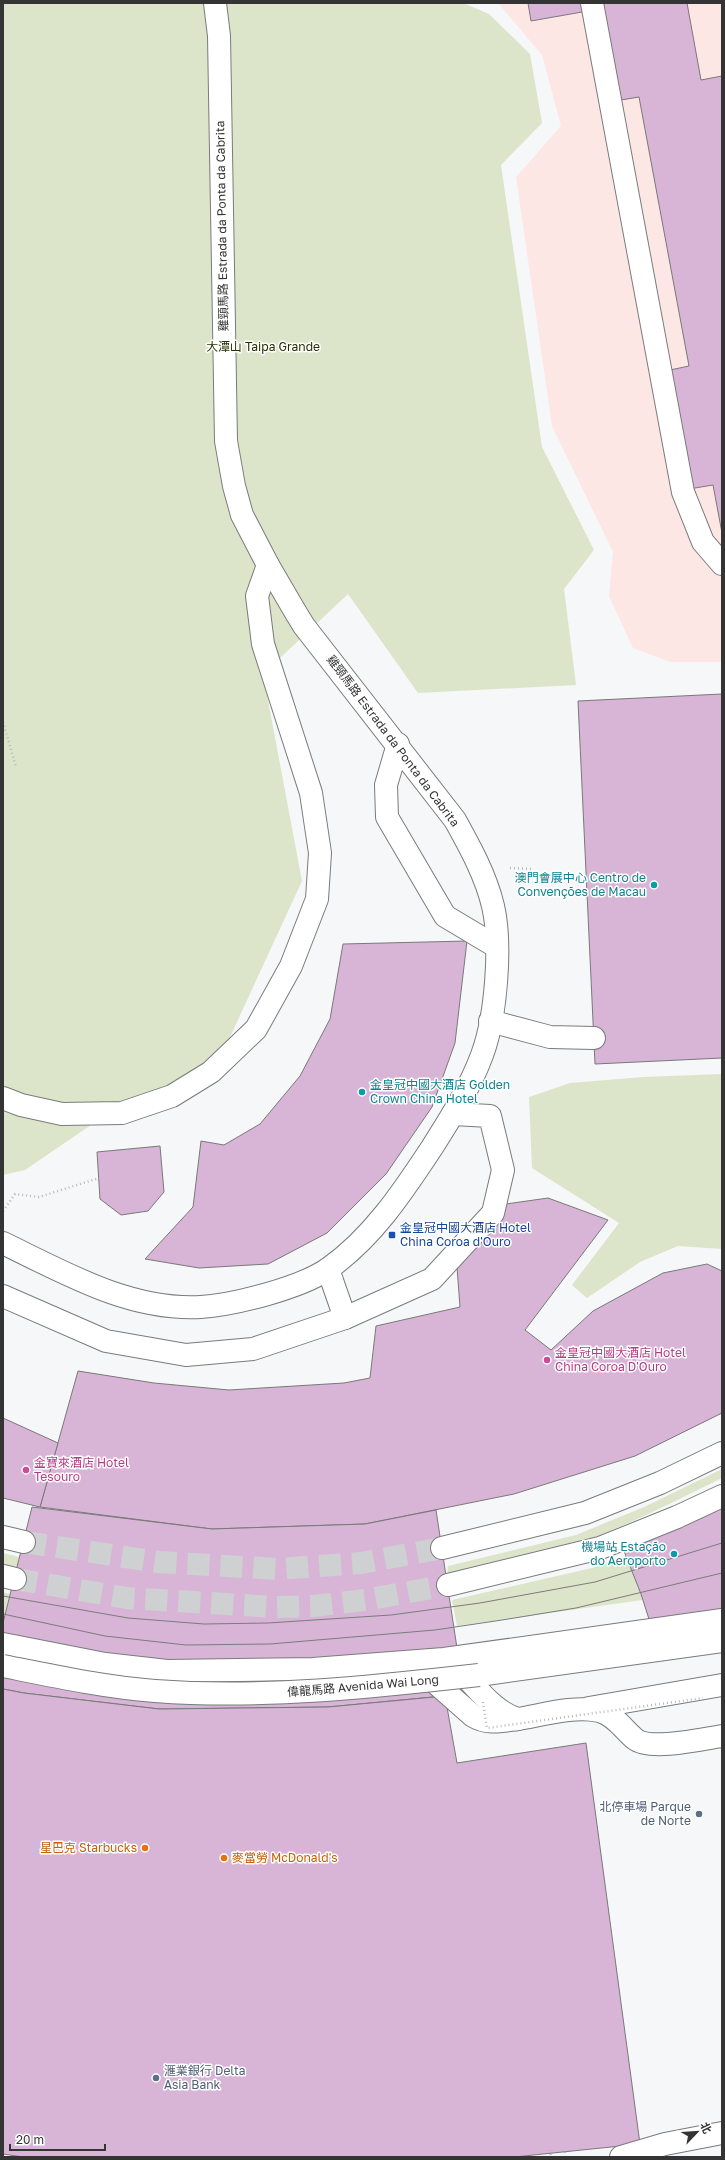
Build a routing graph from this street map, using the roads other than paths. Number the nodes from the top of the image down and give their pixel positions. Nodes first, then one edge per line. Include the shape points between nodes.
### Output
1 (215, 3) edge
2 (592, 3) edge
3 (722, 564) edge
4 (268, 565) junction
5 (398, 744) junction
6 (497, 947) junction
7 (490, 1020) junction
8 (594, 1038) dead end
9 (3, 1098) edge
10 (454, 1114) junction
11 (3, 1243) edge
12 (328, 1269) junction
13 (3, 1296) edge
14 (345, 1318) junction
15 (722, 1453) edge
16 (722, 1496) edge
17 (442, 1548) tunnel mouth
18 (448, 1585) tunnel mouth
19 (722, 1620) edge
20 (722, 1640) edge
21 (3, 1644) edge
22 (444, 1659) junction
23 (402, 1661) junction
24 (3, 1666) edge
25 (722, 1685) edge
26 (585, 1709) junction
27 (518, 1719) junction
28 (722, 1736) edge
29 (722, 2133) edge
30 (621, 2157) edge

1 - 4 street, 雞頸馬路 Estrada da Ponta da Cabrita via 219,36 226,440 242,515
2 - 3 street via 683,492 703,542
4 - 5 street, 雞頸馬路 Estrada da Ponta da Cabrita via 304,626
4 - 9 street via 257,596 263,644 311,793 320,853 317,899 291,966 256,1029 211,1072 172,1096 122,1113 62,1114
5 - 6 street, 雞頸馬路 Estrada da Ponta da Cabrita via 455,820 468,844 493,907
5 - 6 street via 386,785 387,817 446,916
6 - 7 street, 雞頸馬路 Estrada da Ponta da Cabrita via 495,989
7 - 8 street via 550,1037
7 - 10 street, 雞頸馬路 Estrada da Ponta da Cabrita via 482,1054
10 - 12 street, 雞頸馬路 Estrada da Ponta da Cabrita via 387,1213
10 - 14 street via 490,1116 503,1170 493,1213 432,1279
11 - 12 street, 雞頸馬路 Estrada da Ponta da Cabrita via 108,1291 166,1306 201,1307 232,1302 292,1285
12 - 14 street
13 - 14 street via 106,1341 186,1355 253,1349
15 - 17 street via 660,1483 585,1513
16 - 18 street via 600,1548
19 - 22 street, 偉龍馬路 Avenida Wai Long
20 - 24 street, 偉龍馬路 Avenida Wai Long, bridge via 479,1675 314,1691 234,1694 155,1691 72,1680
21 - 23 street, 偉龍馬路 Avenida Wai Long via 105,1664 167,1671 306,1669
22 - 23 street, 偉龍馬路 Avenida Wai Long
22 - 27 street via 453,1664 502,1711
23 - 27 street via 427,1674 481,1721
25 - 26 street
26 - 27 street
26 - 28 street via 601,1711 610,1716 636,1740 648,1744
29 - 30 street via 665,2144

